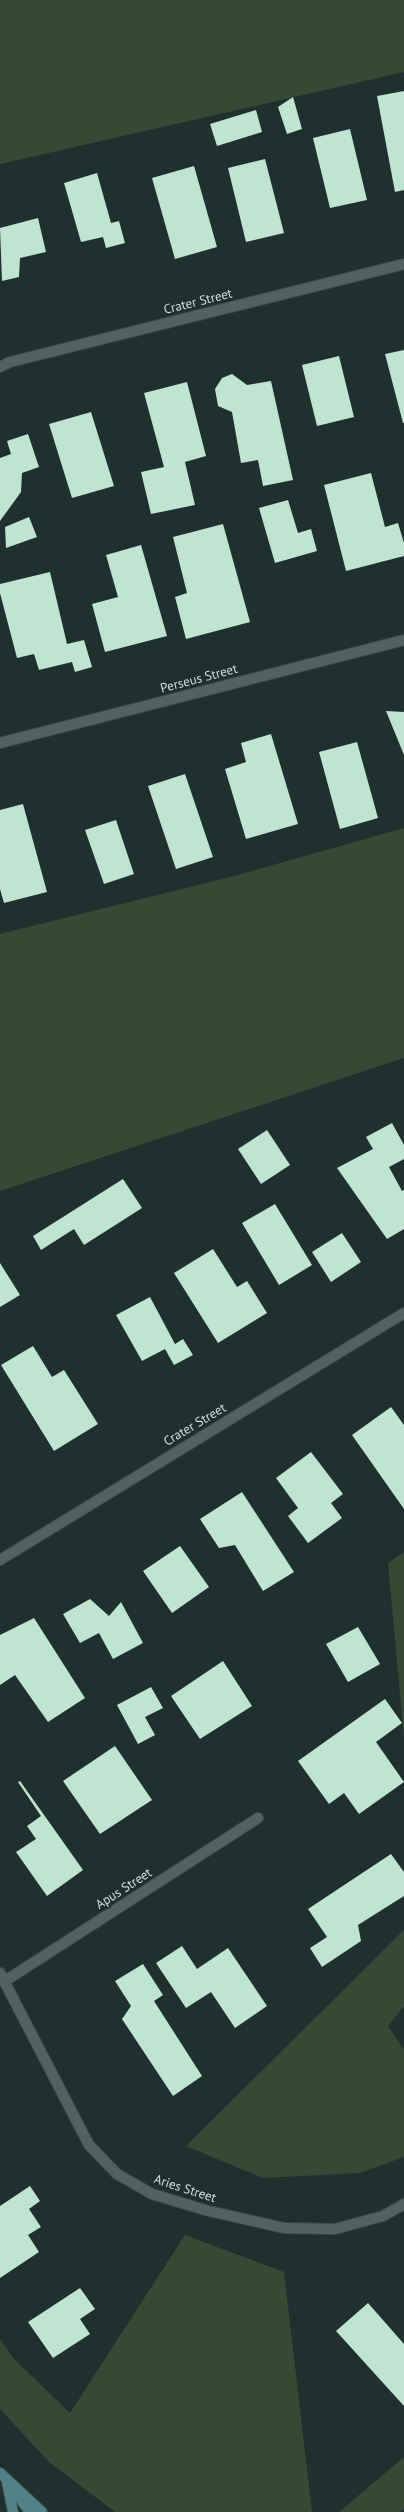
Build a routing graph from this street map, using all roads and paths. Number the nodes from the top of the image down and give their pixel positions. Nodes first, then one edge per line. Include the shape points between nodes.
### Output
1 (404, 264) edge
2 (0, 367) edge
3 (404, 640) edge
4 (0, 743) edge
5 (404, 1313) edge
6 (0, 1560) edge
7 (258, 1818) dead end
8 (2, 1977) edge
9 (404, 2204) edge
10 (0, 2473) edge
11 (7, 2482) junction
12 (13, 2512) edge
13 (30, 2512) edge
14 (42, 2512) edge

1 - 2 street, Crater Street via 10,362
3 - 4 street, Perseus Street
5 - 6 street, Crater Street
7 - 8 street, Apus Street
8 - 9 street, Aries Street via 90,2145 117,2174 152,2194 205,2210 284,2228 335,2229 383,2216
10 - 11 main road
10 - 14 main road
11 - 12 main road
11 - 13 main road

